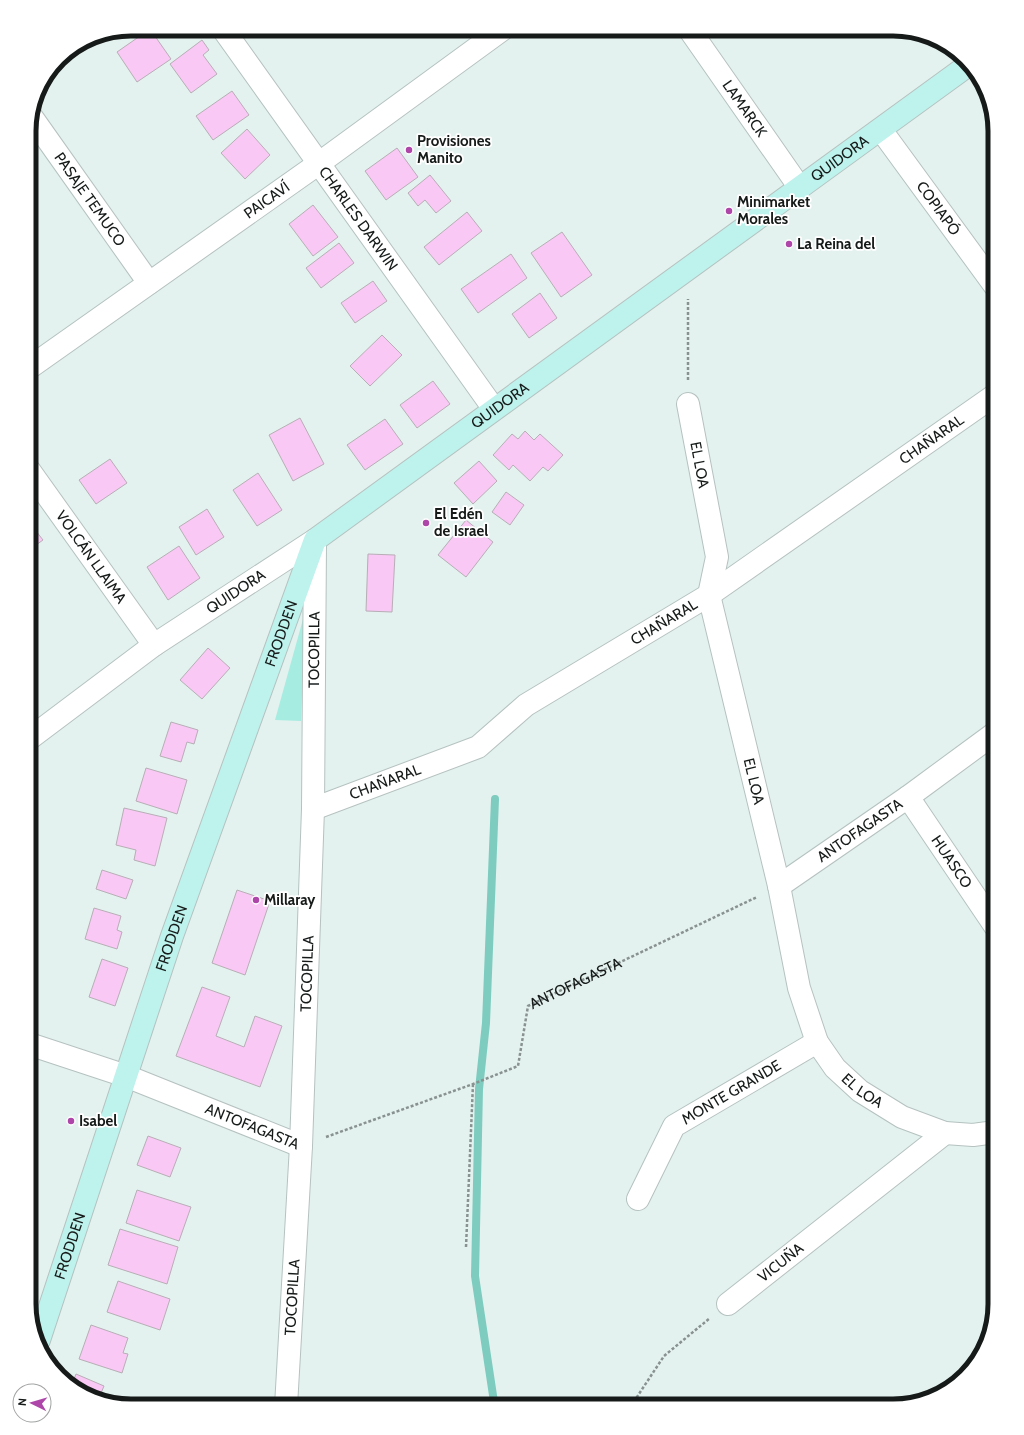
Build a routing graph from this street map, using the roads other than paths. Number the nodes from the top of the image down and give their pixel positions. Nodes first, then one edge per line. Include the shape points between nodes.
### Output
1 (228, 36) edge
2 (493, 36) edge
3 (694, 36) edge
4 (964, 68) edge
5 (36, 123) edge
6 (881, 130) junction
7 (318, 164) junction
8 (800, 188) junction
9 (988, 276) edge
10 (149, 283) junction
11 (36, 363) edge
12 (988, 400) edge
13 (688, 404) road end
14 (494, 409) junction
15 (36, 480) edge
16 (315, 540) junction
17 (709, 595) junction
18 (154, 644) junction
19 (36, 733) edge
20 (988, 738) edge
21 (908, 797) junction
22 (313, 809) junction
23 (779, 886) junction
24 (988, 916) edge
25 (817, 1042) junction
26 (36, 1046) edge
27 (126, 1076) junction
28 (945, 1132) junction
29 (988, 1133) edge
30 (301, 1146) junction
31 (638, 1198) dead end
32 (728, 1304) road end
33 (41, 1334) edge
34 (286, 1399) edge

1 - 7 street, CHARLES DARWIN
2 - 7 street, PAICAVÍ
3 - 8 street, LAMARCK
4 - 6 street, QUIDORA
5 - 10 street, PASAJE TEMUCO
6 - 8 street, QUIDORA
6 - 9 street, COPIAPÓ
7 - 10 street, PAICAVÍ
7 - 14 street, CHARLES DARWIN
8 - 14 street, QUIDORA
10 - 11 street, PAICAVÍ
12 - 17 street, CHAÑARAL
13 - 17 street, EL LOA via 717,557
14 - 16 street, QUIDORA
15 - 18 street, VOLCÁN LLAIMA
16 - 18 street, QUIDORA
16 - 22 street, TOCOPILLA
16 - 27 street, FRODDEN via 172,936
17 - 22 street, CHAÑARAL via 526,705 478,747
17 - 23 street, EL LOA
18 - 19 street, QUIDORA
20 - 21 street, ANTOFAGASTA
21 - 23 street, ANTOFAGASTA
21 - 24 street, HUASCO
22 - 30 street, TOCOPILLA
23 - 25 street, EL LOA via 799,988
25 - 28 street, EL LOA via 835,1068 860,1091 902,1117
25 - 31 street, MONTE GRANDE via 674,1126
26 - 27 street, ANTOFAGASTA
27 - 30 street, ANTOFAGASTA
27 - 33 street, FRODDEN
28 - 29 street, EL LOA via 973,1135
28 - 32 street, VICUÑA
30 - 34 street, TOCOPILLA

